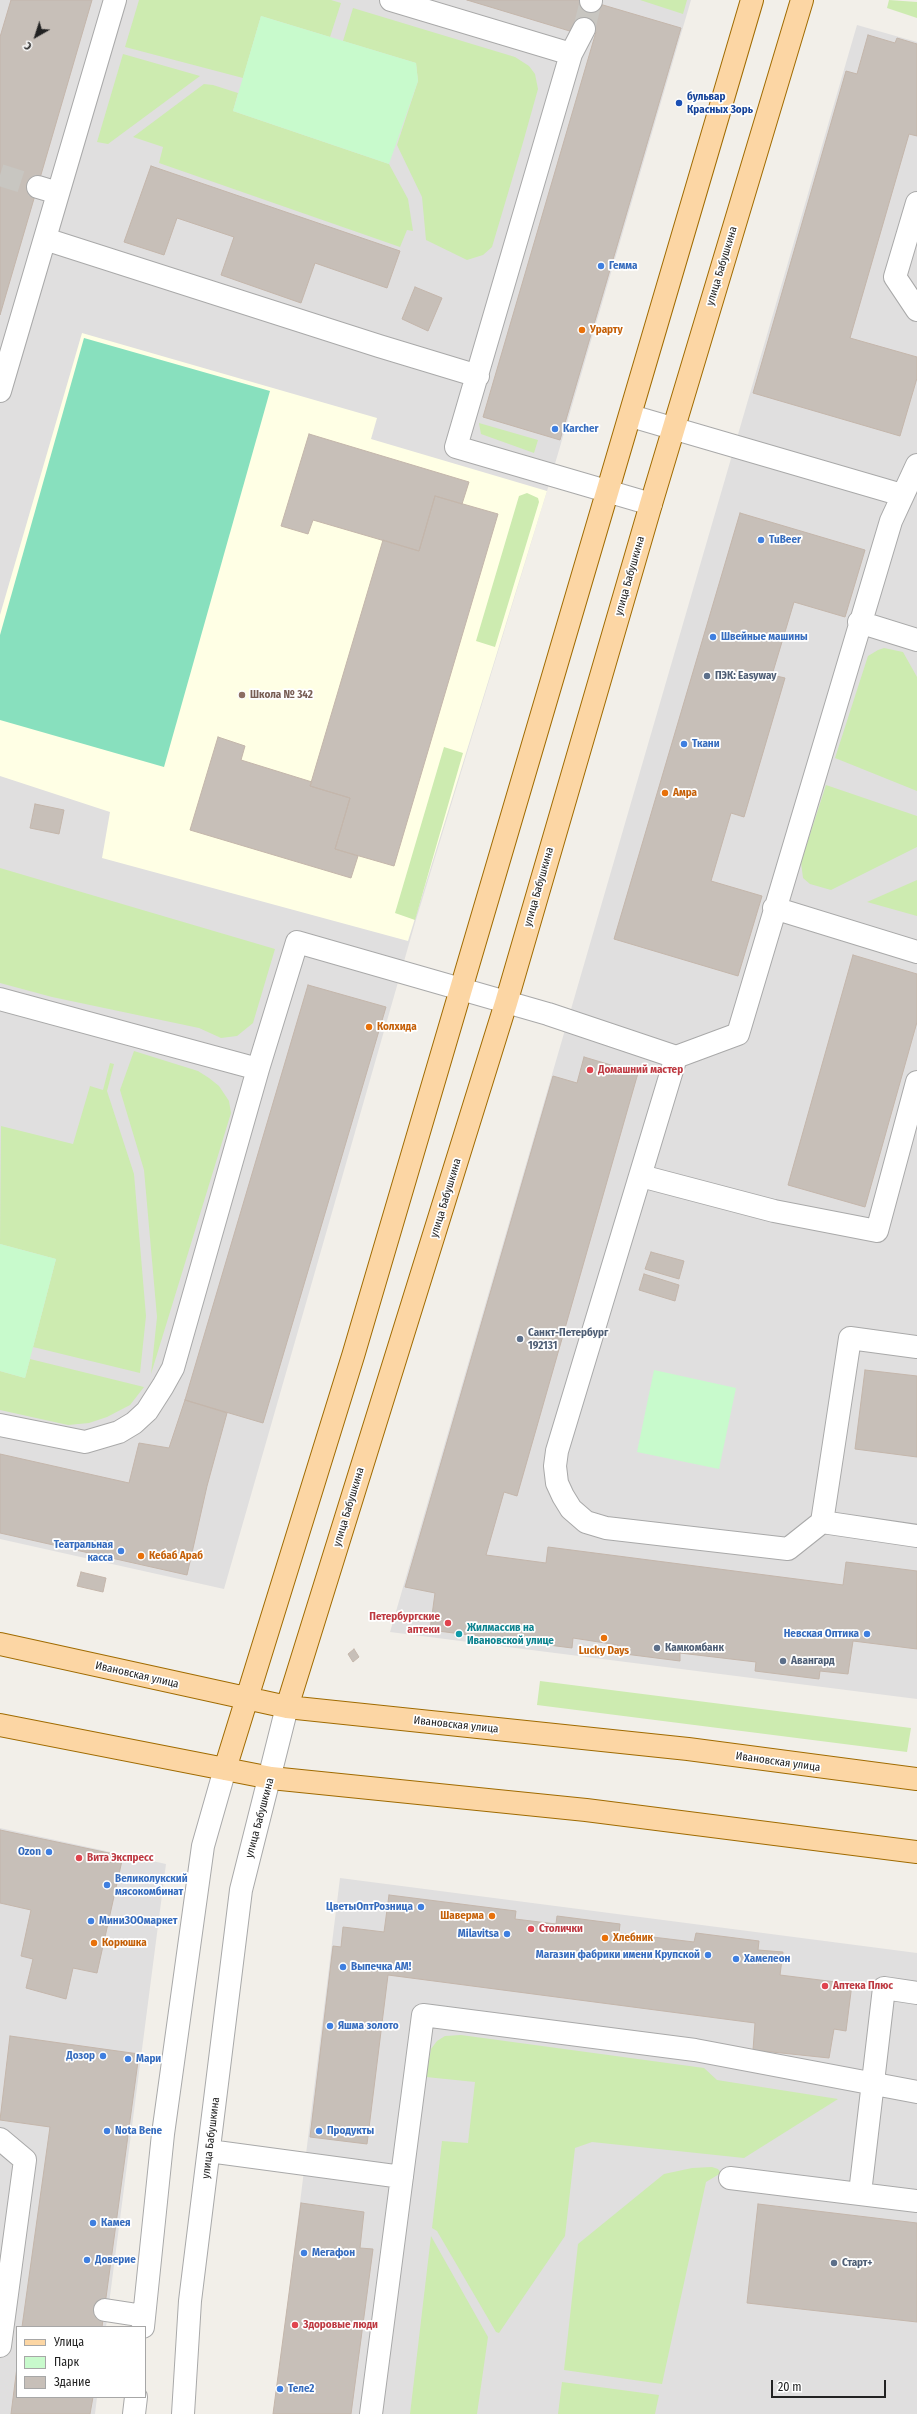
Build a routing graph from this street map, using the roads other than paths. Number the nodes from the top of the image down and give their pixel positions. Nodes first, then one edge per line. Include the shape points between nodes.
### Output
1 (115, 0) edge
2 (391, 0) edge
3 (752, 0) edge
4 (802, 0) edge
5 (584, 28) tunnel mouth
6 (571, 54) junction
7 (38, 187) tunnel mouth
8 (58, 193) junction
9 (917, 204) edge
10 (45, 239) junction
11 (917, 310) edge
12 (478, 376) junction
13 (0, 391) edge
14 (631, 416) junction
15 (674, 429) junction
16 (917, 465) edge
17 (608, 491) junction
18 (902, 495) junction
19 (651, 504) junction
20 (860, 622) junction
21 (917, 640) edge
22 (774, 908) junction
23 (917, 952) edge
24 (462, 990) junction
25 (0, 999) edge
26 (506, 1003) junction
27 (676, 1057) junction
28 (258, 1068) junction
29 (917, 1082) edge
30 (641, 1176) junction
31 (917, 1347) edge
32 (0, 1425) edge
33 (822, 1522) junction
34 (917, 1536) edge
35 (0, 1644) edge
36 (246, 1700) junction
37 (287, 1707) junction
38 (0, 1725) edge
39 (225, 1769) junction
40 (270, 1778) junction
41 (917, 1779) edge
42 (917, 1852) edge
43 (917, 1993) edge
44 (874, 2084) junction
45 (917, 2092) edge
46 (0, 2139) edge
47 (209, 2151) junction
48 (402, 2177) junction
49 (730, 2178) dead end
50 (860, 2193) junction
51 (917, 2201) edge
52 (105, 2310) dead end
53 (143, 2321) edge
54 (0, 2346) edge
55 (136, 2398) edge
56 (134, 2414) edge
57 (183, 2414) edge
58 (371, 2414) edge

1 - 8 street
2 - 6 street
3 - 14 main road
4 - 15 main road, улица Бабушкина
5 - 6 street
6 - 12 street
7 - 8 street
8 - 10 street
9 - 11 street via 895,277
10 - 12 street
10 - 13 street
12 - 17 street via 456,447
14 - 15 street
14 - 17 main road
15 - 18 street
15 - 19 main road, улица Бабушкина
16 - 18 street
17 - 19 street
17 - 24 main road
18 - 20 street via 891,521
19 - 26 main road, улица Бабушкина
20 - 21 street
20 - 22 street
22 - 23 street
22 - 27 street via 738,1034
24 - 26 street
24 - 28 street via 297,942
24 - 36 main road via 353,1356
25 - 28 street
26 - 27 street
26 - 37 main road, улица Бабушкина
27 - 30 street
28 - 32 street via 173,1368 147,1411 119,1432 85,1442
29 - 30 street via 877,1230 774,1211
30 - 33 street via 557,1451 555,1466 563,1496 571,1509 586,1522 606,1528 788,1549
31 - 33 street via 850,1338
33 - 34 street
35 - 36 main road, Ивановская улица
36 - 37 main road, Ивановская улица
36 - 39 main road
37 - 40 street, улица Бабушкина
37 - 41 main road, Ивановская улица via 680,1748
38 - 39 main road
39 - 40 main road
39 - 53 street via 203,1846 163,2134
40 - 42 main road via 586,1810
40 - 47 street, улица Бабушкина via 241,1890
43 - 44 street via 884,1988
44 - 45 street
44 - 48 street via 695,2050 423,2015
44 - 50 street
46 - 54 street via 25,2160
47 - 48 street
47 - 57 street, улица Бабушкина via 190,2301
48 - 58 street
49 - 50 street
50 - 51 street
52 - 53 street
55 - 56 street

